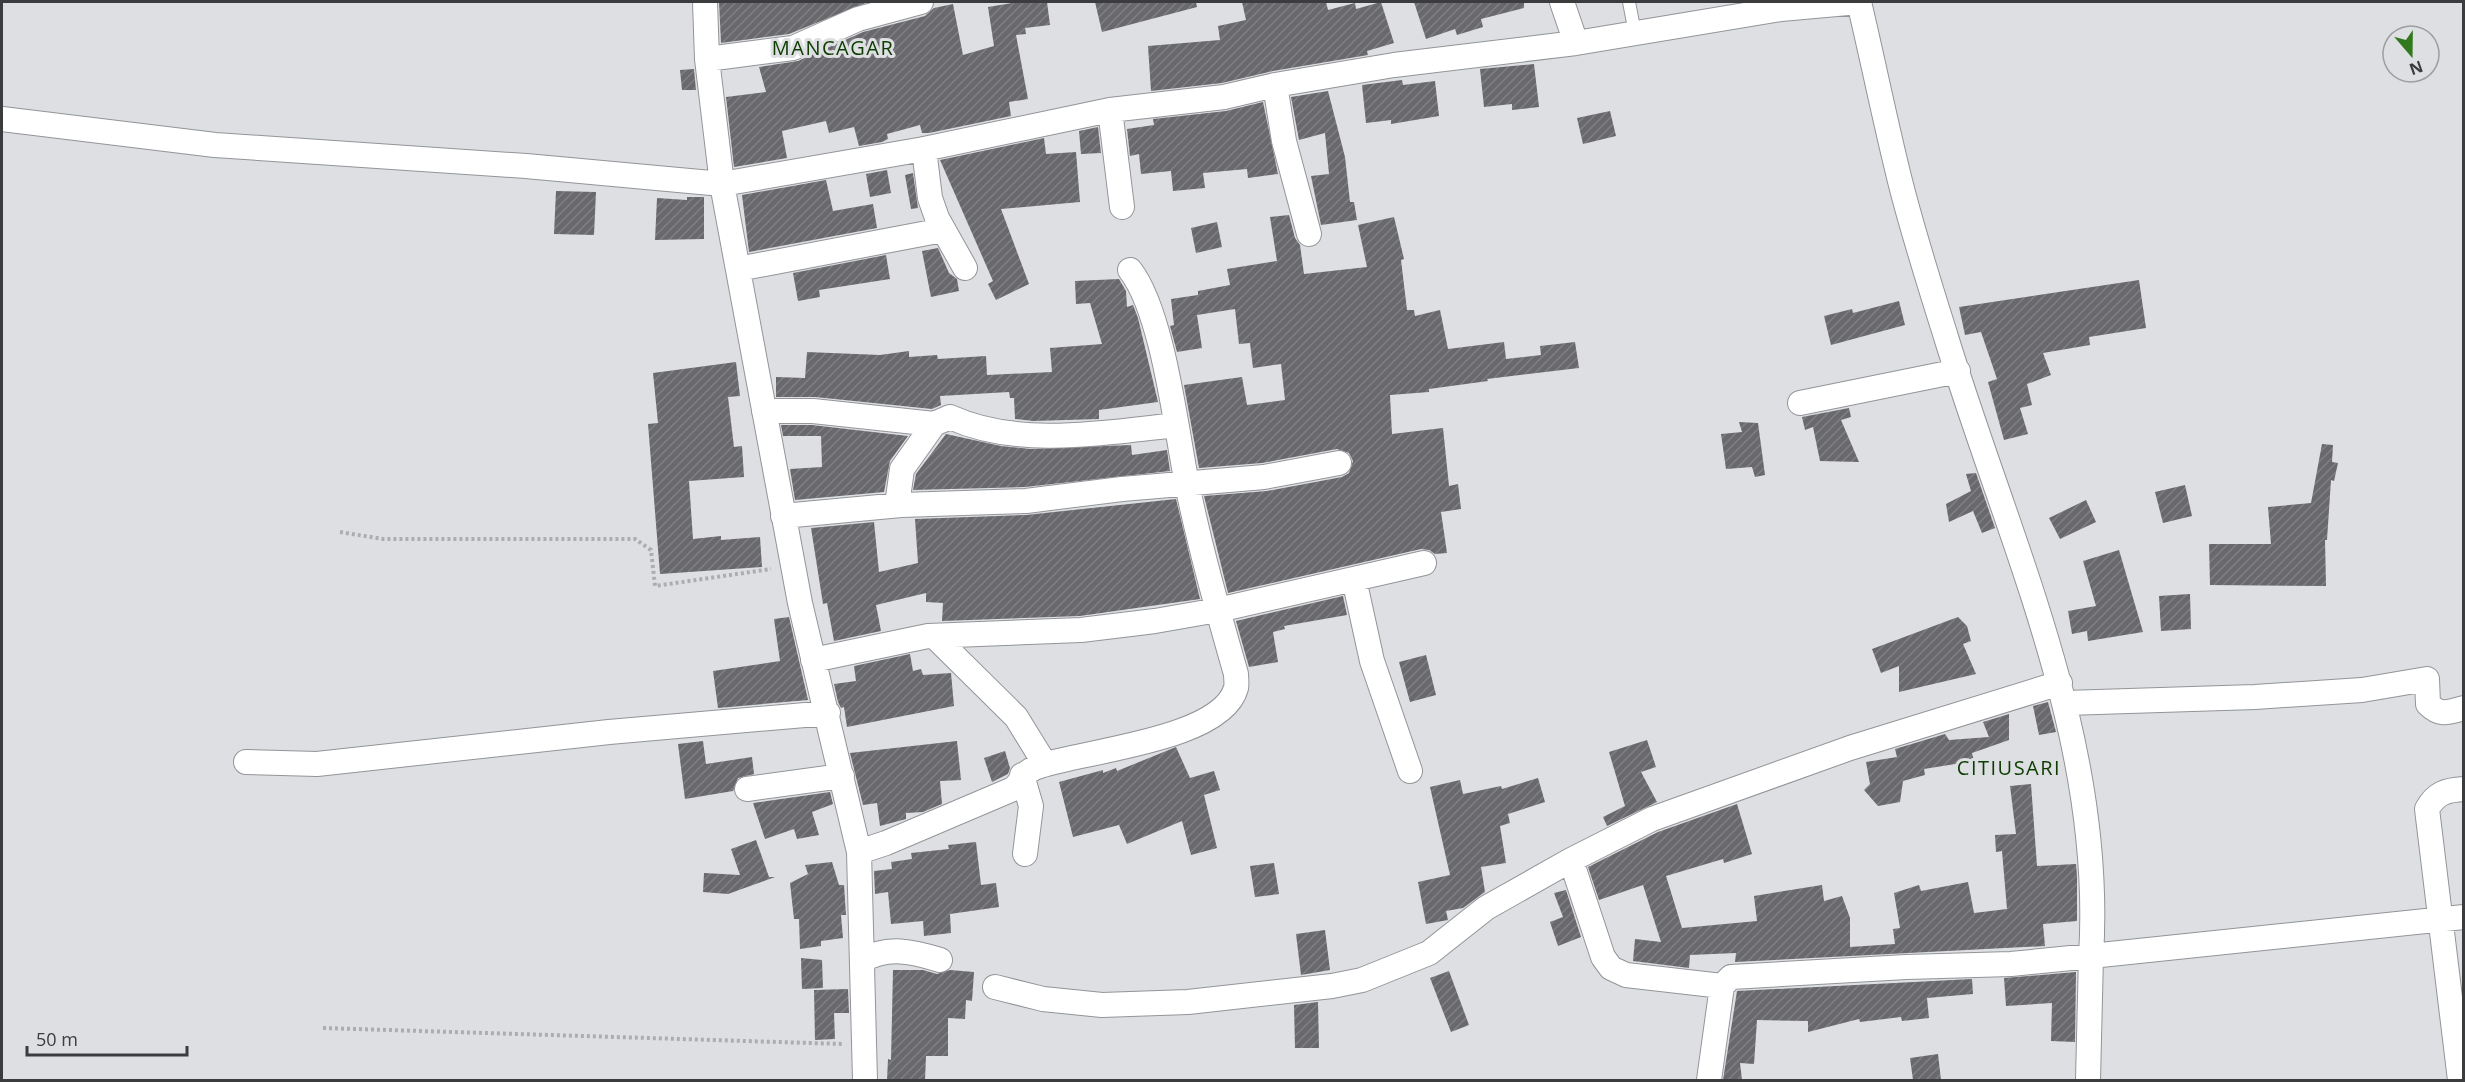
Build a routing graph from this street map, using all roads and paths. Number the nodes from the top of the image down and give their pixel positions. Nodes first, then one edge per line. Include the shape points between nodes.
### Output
1 (705, 2) edge
2 (921, 2) edge
3 (1562, 2) edge
4 (1629, 2) edge
5 (1635, 33) junction
6 (1575, 43) junction
7 (707, 59) junction
8 (1275, 85) junction
9 (1110, 110) junction
10 (2, 119) edge
11 (924, 149) junction
12 (722, 184) junction
13 (1122, 207) dead end
14 (934, 231) junction
15 (1309, 234) dead end
16 (965, 268) dead end
17 (738, 269) junction
18 (1130, 270) dead end
19 (1958, 371) junction
20 (1800, 403) dead end
21 (764, 411) junction
22 (948, 421) junction
23 (1176, 425) junction
24 (1339, 463) dead end
25 (1187, 485) junction
26 (905, 505) junction
27 (783, 516) junction
28 (340, 532) dead end
29 (792, 563) junction
30 (1424, 563) dead end
31 (1354, 579) junction
32 (1218, 610) junction
33 (924, 637) junction
34 (813, 660) junction
35 (2062, 693) junction
36 (2463, 708) edge
37 (828, 713) junction
38 (246, 762) dead end
39 (1033, 769) junction
40 (1410, 771) dead end
41 (842, 776) junction
42 (747, 789) dead end
43 (2463, 789) edge
44 (859, 852) junction
45 (1025, 854) dead end
46 (1571, 860) junction
47 (2463, 917) edge
48 (2439, 920) junction
49 (2091, 956) junction
50 (940, 960) dead end
51 (862, 961) junction
52 (1722, 986) junction
53 (995, 987) dead end
54 (323, 1028) dead end
55 (865, 1045) junction
56 (865, 1080) edge
57 (1709, 1080) edge
58 (2088, 1080) edge
59 (2460, 1080) edge

1 - 7 street
2 - 7 street via 858,19 793,48
3 - 6 street
4 - 5 lane
5 - 6 street
5 - 19 street via 1780,9 1859,2 1900,182
6 - 8 street via 1394,65
7 - 12 street
8 - 9 street via 1224,97
8 - 15 street via 1284,141
9 - 11 street
9 - 13 street
10 - 12 street via 215,145
11 - 12 street
11 - 14 street
12 - 17 street
14 - 16 street
14 - 17 street
17 - 21 street
18 - 23 street via 1147,297
19 - 20 street
19 - 35 street
21 - 22 street
21 - 27 street
22 - 23 street via 1020,436
22 - 26 street via 902,469
23 - 25 street
24 - 25 street via 1264,477
25 - 26 street via 1026,501
25 - 32 street
26 - 27 street
27 - 29 street
28 - 29 path via 382,539 635,539 651,550 655,586
29 - 34 street
30 - 31 street
31 - 32 street
31 - 40 street via 1372,661
32 - 33 street via 1081,630
32 - 39 street via 1236,674 1236,688 1215,715 1128,746
33 - 34 street
33 - 39 street via 1016,717
34 - 37 street
35 - 36 street via 2267,696 2362,690 2427,680 2428,704 2435,711 2442,714
35 - 46 street via 1850,748 1652,819
35 - 49 street via 2086,807
37 - 38 street via 317,764
37 - 41 street
39 - 44 street via 1013,789
39 - 45 street
41 - 42 street
41 - 44 street
43 - 48 street via 2434,796 2427,809
44 - 51 street
46 - 52 street via 1603,957 1611,968 1626,975
46 - 53 street via 1486,908 1429,953 1362,980 1188,1002 1102,1005 1043,999
47 - 48 street
48 - 49 street
48 - 59 street
49 - 52 street via 2011,964 1731,977
49 - 58 street
50 - 51 street via 893,951
51 - 55 street
52 - 57 street
54 - 55 path
55 - 56 street

